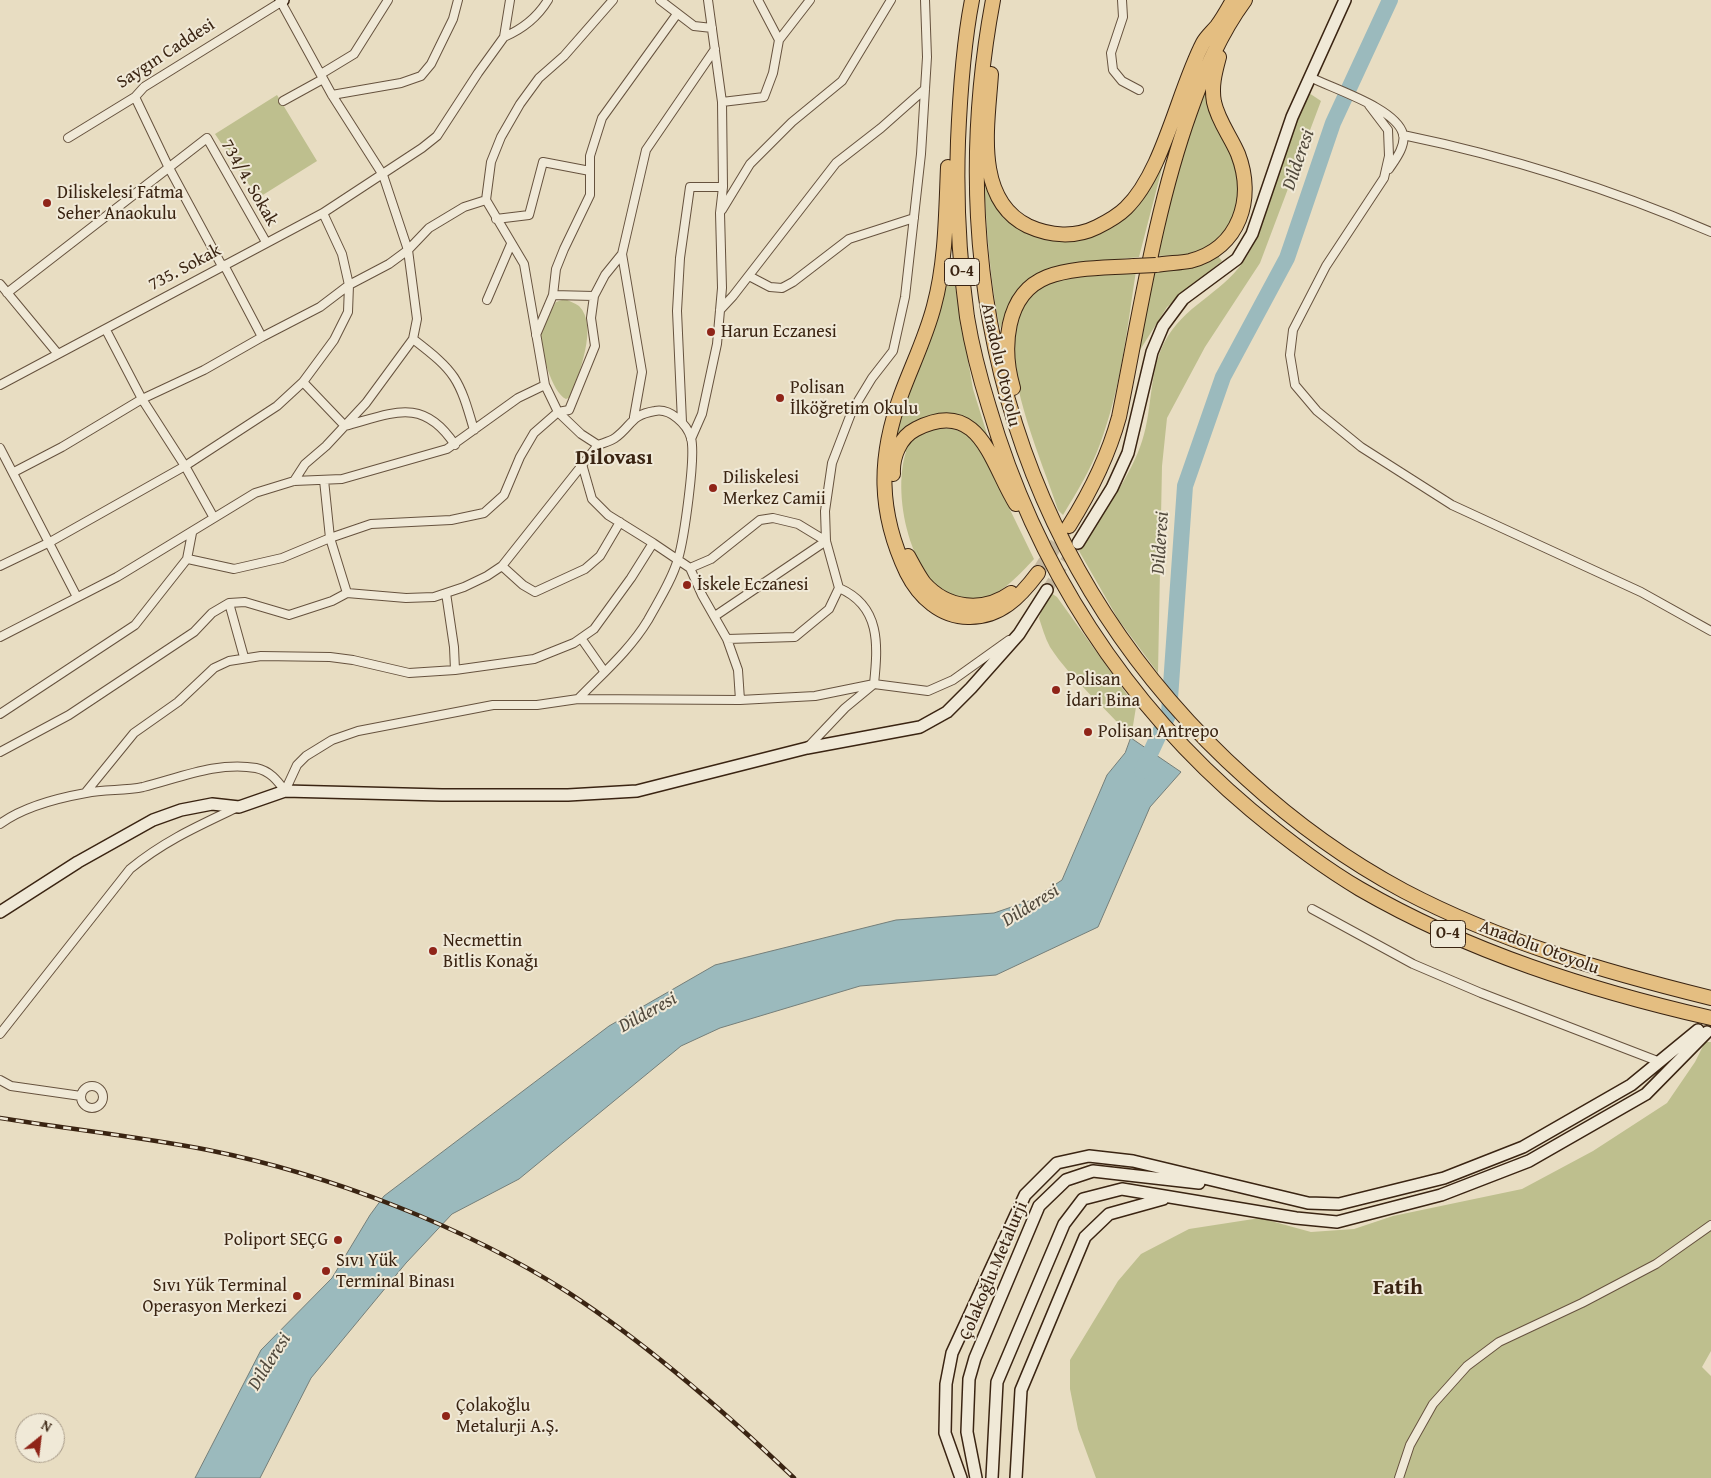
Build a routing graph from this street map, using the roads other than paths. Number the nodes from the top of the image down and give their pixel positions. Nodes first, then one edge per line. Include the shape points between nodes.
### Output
1 (388, 0) edge
2 (458, 0) edge
3 (510, 0) edge
4 (548, 0) edge
5 (613, 0) edge
6 (660, 0) edge
7 (708, 0) edge
8 (758, 0) edge
9 (810, 0) edge
10 (891, 0) edge
11 (918, 0) edge
12 (972, 0) edge
13 (1122, 0) edge
14 (1233, 0) edge
15 (1245, 0) edge
16 (1345, 0) edge
17 (282, 1) edge
18 (925, 3) edge
19 (992, 5) edge
20 (677, 14) junction
21 (1225, 22) junction
22 (712, 28) junction
23 (504, 37) junction
24 (779, 40) junction
25 (715, 49) junction
26 (322, 76) junction
27 (1315, 79) junction
28 (925, 90) junction
29 (1140, 90) dead end
30 (961, 93) junction
31 (332, 95) junction
32 (134, 96) junction
33 (283, 101) dead end
34 (722, 102) junction
35 (1369, 105) junction
36 (1403, 136) junction
37 (68, 138) dead end
38 (168, 166) junction
39 (590, 171) junction
40 (383, 176) junction
41 (1384, 178) junction
42 (723, 187) junction
43 (486, 200) junction
44 (323, 213) junction
45 (720, 213) junction
46 (914, 218) junction
47 (496, 219) junction
48 (1711, 232) edge
49 (266, 242) junction
50 (511, 244) junction
51 (408, 250) junction
52 (622, 254) junction
53 (223, 265) junction
54 (749, 276) junction
55 (0, 284) edge
56 (350, 285) junction
57 (7, 293) junction
58 (552, 295) junction
59 (594, 296) junction
60 (487, 300) dead end
61 (720, 310) junction
62 (106, 330) junction
63 (536, 334) junction
64 (262, 337) junction
65 (413, 339) junction
66 (58, 354) junction
67 (303, 382) junction
68 (0, 385) edge
69 (545, 386) junction
70 (142, 399) junction
71 (558, 412) junction
72 (634, 417) junction
73 (682, 422) junction
74 (345, 426) junction
75 (474, 430) junction
76 (692, 439) junction
77 (455, 445) junction
78 (598, 445) junction
79 (0, 448) edge
80 (582, 464) junction
81 (185, 466) junction
82 (14, 472) junction
83 (324, 480) junction
84 (294, 481) junction
85 (214, 518) junction
86 (1051, 518) junction
87 (620, 522) junction
88 (1067, 522) tunnel mouth
89 (192, 533) junction
90 (1035, 534) junction
91 (330, 538) junction
92 (826, 541) junction
93 (50, 542) junction
94 (653, 543) junction
95 (1078, 543) tunnel mouth
96 (188, 559) junction
97 (678, 559) junction
98 (0, 566) edge
99 (502, 566) junction
100 (690, 568) junction
101 (839, 588) junction
102 (1047, 590) tunnel mouth
103 (446, 593) junction
104 (347, 594) junction
105 (77, 597) junction
106 (229, 603) junction
107 (715, 616) junction
108 (1711, 631) edge
109 (1019, 634) junction
110 (0, 637) edge
111 (581, 638) junction
112 (727, 639) junction
113 (244, 657) junction
114 (455, 670) junction
115 (604, 671) junction
116 (874, 684) junction
117 (578, 699) junction
118 (740, 700) junction
119 (0, 714) edge
120 (807, 748) junction
121 (0, 752) edge
122 (285, 791) junction
123 (86, 792) junction
124 (239, 807) junction
125 (0, 824) edge
126 (1312, 909) dead end
127 (0, 912) edge
128 (1711, 998) edge
129 (1711, 1018) edge
130 (0, 1034) edge
131 (1660, 1062) junction
132 (0, 1080) edge
133 (81, 1096) dead end
134 (1248, 1188) junction
135 (1167, 1198) junction
136 (1711, 1225) edge
137 (961, 1478) edge
138 (976, 1478) edge
139 (992, 1478) edge
140 (1016, 1478) edge
141 (1399, 1478) edge

1 - 26 street via 354,54
2 - 31 street via 454,19 431,64 420,76 400,83
3 - 23 street
4 - 23 street via 521,30
5 - 43 street via 564,56 539,78 520,104 491,162
6 - 20 street
7 - 22 street
8 - 24 street
9 - 24 street
10 - 45 street via 842,81 792,122 750,164
11 - 18 street
12 - 30 highway, Anadolu Otoyolu / O-4
13 - 29 street via 1123,17 1111,54 1113,70 1122,81
14 - 21 highway
15 - 21 highway
16 - 27 main road
17 - 26 street
17 - 32 street, Saygın Caddesi via 144,86
18 - 28 street
19 - 21 highway via 987,154 990,175 996,192 1010,212 1033,228 1058,235 1088,231 1126,208 1153,166 1203,42
19 - 86 highway, Anadolu Otoyolu / O-4 via 978,136 977,223 982,272 999,371 1027,463
20 - 22 street via 694,26
20 - 39 street via 602,118 590,156
21 - 86 highway, bridge via 1212,81 1214,103 1238,155 1246,183 1245,206 1234,231 1212,252 1191,261 1067,272 1046,277 1031,286 1011,317 1006,352 1010,376
21 - 88 highway via 1170,172 1156,224 1120,417 1100,473
22 - 25 street
23 - 40 street, 735. Sokak via 437,136
24 - 34 street via 773,74 764,97
25 - 34 street
25 - 52 street via 646,150
26 - 31 street
26 - 33 street
27 - 35 street
27 - 95 main road via 1292,117 1252,234 1237,259 1183,299 1163,326 1152,352 1128,453 1112,488
28 - 46 street
28 - 54 street via 836,163
30 - 90 highway, Anadolu Otoyolu / O-4 via 957,184 960,253 968,321 1004,457
30 - 90 highway via 949,152 941,269 934,306 889,432 883,469 888,518 896,549 923,597 943,611 960,617 993,614 1018,598 1036,569 1002,600 969,606 939,597 908,556 893,500 893,465 903,438 911,431 947,420 965,425 979,435
31 - 40 street
32 - 37 street, Saygın Caddesi
32 - 38 street
34 - 42 street
35 - 36 street via 1398,123
35 - 41 street via 1388,130 1389,156
36 - 41 street via 1402,147
36 - 48 street via 1467,148 1530,165 1613,192
38 - 49 street, 734/4. Sokak via 207,138
38 - 53 street
38 - 57 street
39 - 47 street via 543,162 528,215
39 - 58 street via 590,195 556,269
40 - 44 street, 735. Sokak
40 - 51 street
41 - 108 street via 1326,266 1293,330 1290,355 1295,385 1317,411 1361,446 1452,505 1641,592
42 - 45 street
42 - 73 street via 690,187 680,258 677,311
43 - 47 street
43 - 51 street via 464,207 429,228
44 - 49 street, 735. Sokak
44 - 56 street via 342,254
45 - 61 street
46 - 54 street via 850,239 782,288 770,287
46 - 92 street via 905,297 893,351 852,411 832,462 825,511
47 - 50 street
49 - 53 street, 735. Sokak
50 - 60 street
50 - 63 street via 524,264
51 - 56 street
51 - 65 street via 416,319
52 - 59 street
52 - 72 street via 642,372
53 - 62 street, 735. Sokak
53 - 64 street
54 - 61 street
55 - 57 street
56 - 64 street via 320,307
56 - 67 street via 348,312 334,340
57 - 66 street
58 - 59 street
58 - 63 street
59 - 71 street via 591,318 595,346 569,410
61 - 76 street via 717,344 702,414
62 - 66 street, 735. Sokak
62 - 70 street
63 - 69 street
64 - 70 street via 204,370
65 - 74 street
65 - 75 street via 444,363 456,377 466,397
66 - 68 street, 735. Sokak
67 - 74 street
67 - 81 street via 277,406
69 - 71 street
69 - 75 street via 518,398
70 - 81 street
70 - 82 street
71 - 78 street
71 - 91 street via 534,433 504,494 484,513 451,520 371,524
72 - 73 street via 656,410
72 - 78 street via 615,438
73 - 76 street
74 - 77 street via 394,413 420,412 445,430
74 - 84 street via 305,464
75 - 77 street
76 - 97 street via 690,484
77 - 83 street via 342,479
78 - 80 street
79 - 82 street
80 - 87 street via 592,499
80 - 99 street
81 - 85 street
81 - 93 street
82 - 93 street
83 - 84 street
83 - 91 street
84 - 85 street via 256,493
85 - 89 street
86 - 128 highway, Anadolu Otoyolu / O-4 via 1091,595 1128,650 1179,712 1224,759 1284,813 1402,890 1503,936 1558,956
87 - 94 street
87 - 99 street via 600,556 585,569 535,592
89 - 96 street
89 - 105 street
90 - 129 highway, Anadolu Otoyolu / O-4 via 1071,600 1123,677 1167,730 1219,783 1294,846 1358,888 1417,920 1478,947 1585,986
91 - 96 street via 282,558 234,569
91 - 104 street
92 - 100 street via 798,524 773,518 760,520 711,559
92 - 101 street
92 - 107 street
93 - 98 street
93 - 105 street
94 - 97 street
94 - 111 street via 594,630
96 - 119 street via 136,625
97 - 100 street
97 - 115 street via 672,577 647,622 624,652
99 - 103 street
100 - 107 street
101 - 112 street via 829,609 795,636
101 - 116 street via 862,603 872,620 876,639
102 - 109 main road
103 - 104 street via 406,598
103 - 114 street
104 - 106 street via 289,615 245,602
105 - 110 street
106 - 113 street
106 - 121 street via 212,613 194,632 69,715
107 - 112 street
109 - 116 street via 953,680 928,691
109 - 120 main road via 947,712 920,727
111 - 114 street via 534,658
111 - 115 street
112 - 118 street via 738,670
113 - 114 street via 330,657 409,673
113 - 123 street via 214,668 178,702 134,733
115 - 117 street
116 - 118 street via 815,696
116 - 120 street via 845,708
117 - 118 street
117 - 122 street via 537,705 493,704 358,731 332,740 306,756 297,765
120 - 122 main road via 637,791 568,795 442,795
122 - 123 street via 268,772 245,766 208,770 141,788
122 - 124 main road
123 - 125 street via 14,813
124 - 127 main road via 212,804 153,820 78,862
124 - 130 street via 180,834 130,869
126 - 131 street via 1413,964
131 - 134 main road via 1631,1085 1523,1147 1444,1178 1339,1204 1308,1203
131 - 135 main road via 1702,1031 1646,1094 1529,1161 1441,1195 1337,1222
132 - 133 street via 11,1086
134 - 137 main road via 1134,1161 1089,1156 1057,1163 1040,1178 1025,1195 952,1354 946,1384 945,1433
134 - 138 main road, Çolakoğlu Metalurji via 1093,1171 1066,1180 1039,1206 969,1379 966,1432
135 - 139 main road via 1122,1190 1083,1199 1064,1224 997,1382
135 - 140 main road via 1109,1214 1085,1237 1021,1390
136 - 141 street via 1656,1264 1499,1342 1466,1366 1433,1404 1410,1445

